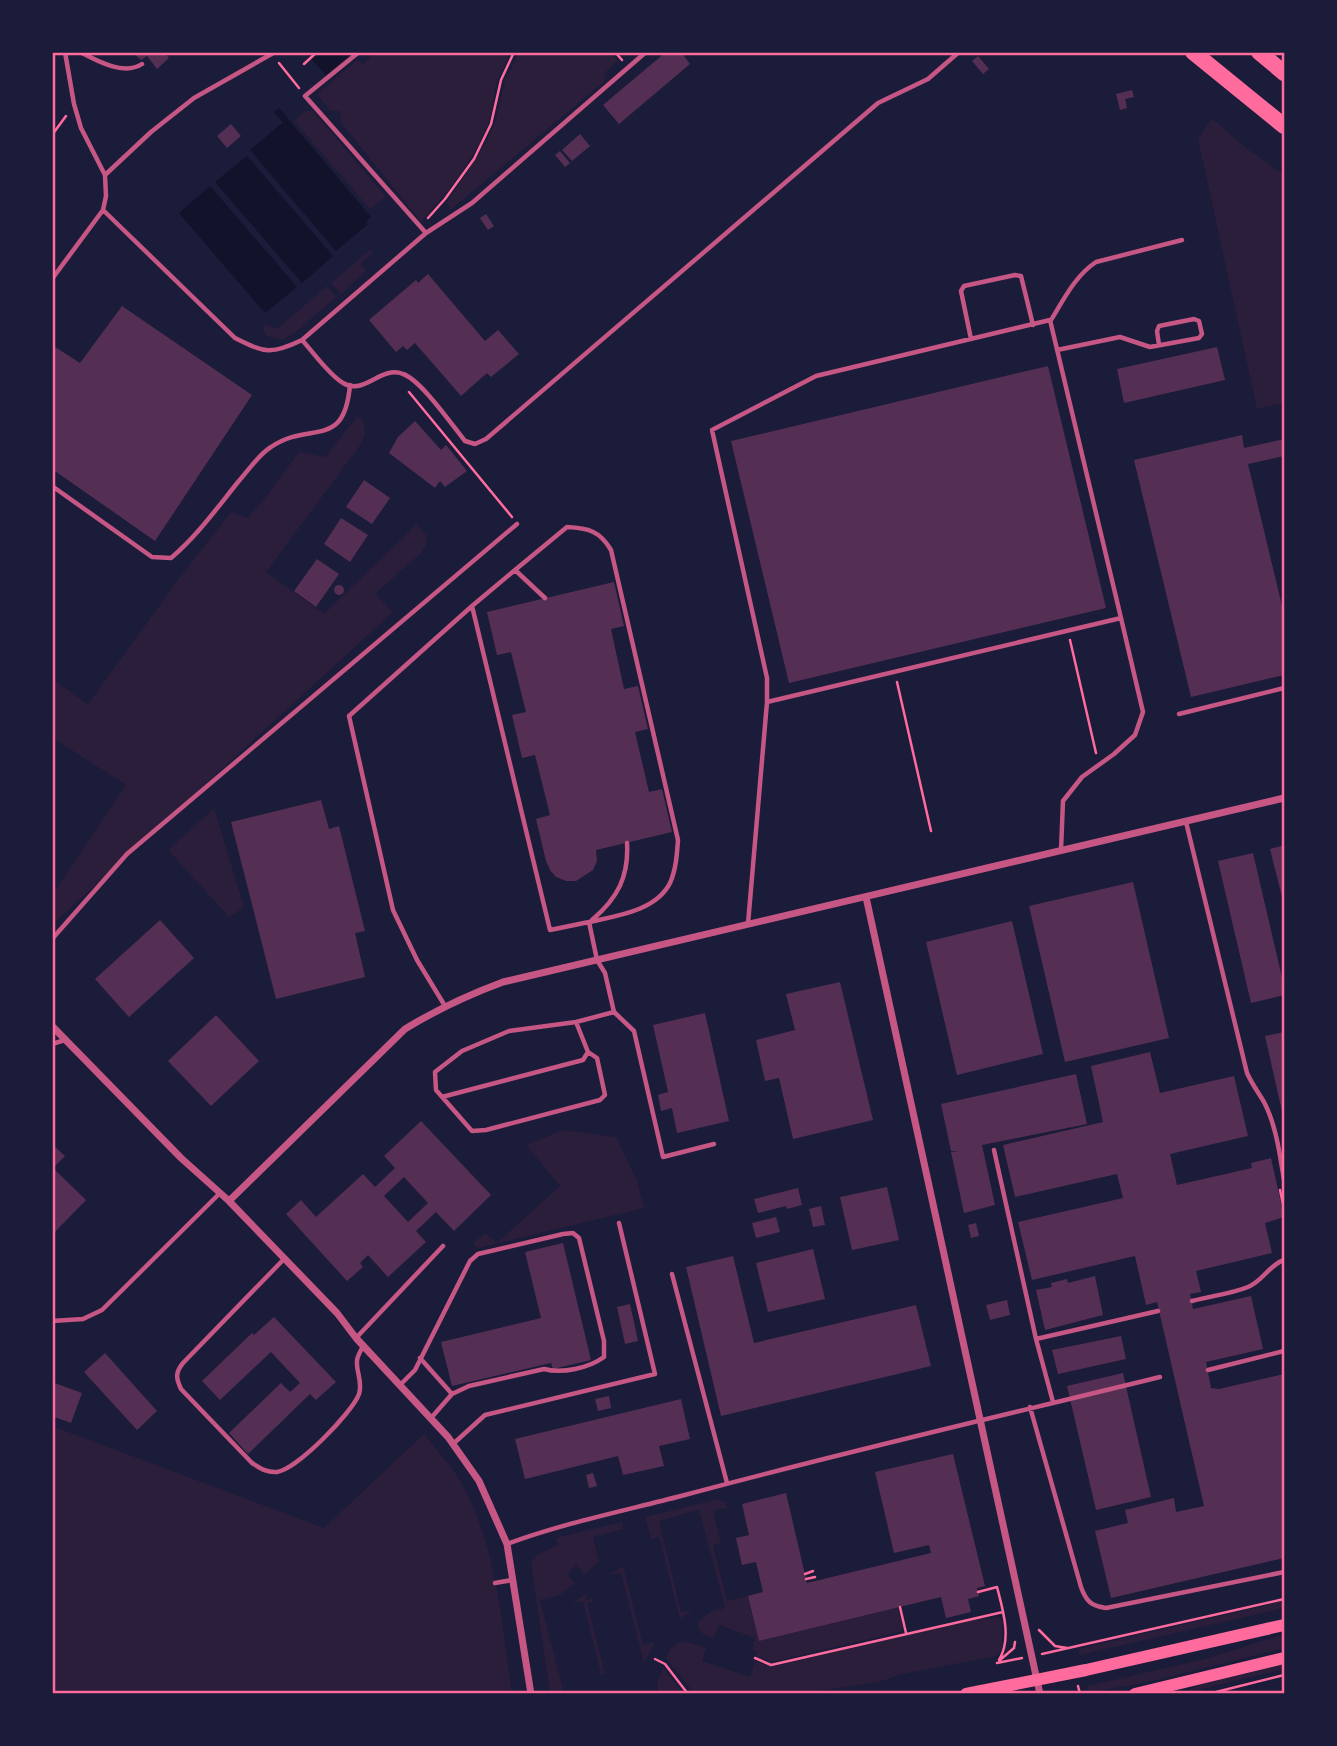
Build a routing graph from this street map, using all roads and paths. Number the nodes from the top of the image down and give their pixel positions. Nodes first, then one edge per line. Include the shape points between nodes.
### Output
1 (79, 52) edge
2 (317, 52) edge
3 (359, 52) edge
4 (514, 52) edge
5 (646, 52) edge
6 (960, 52) edge
7 (1193, 52) edge
8 (1259, 52) edge
9 (274, 54) edge
10 (66, 55) edge
11 (304, 64) dead end
12 (142, 65) dead end
13 (1284, 74) edge
14 (305, 96) junction
15 (74, 104) junction
16 (1284, 126) edge
17 (52, 135) edge
18 (105, 175) junction
19 (103, 210) junction
20 (420, 227) junction
21 (426, 233) junction
22 (1182, 240) dead end
23 (52, 279) edge
24 (1051, 320) junction
25 (1033, 324) junction
26 (971, 339) junction
27 (302, 340) junction
28 (1159, 345) junction
29 (1057, 350) junction
30 (350, 386) junction
31 (408, 392) dead end
32 (52, 486) edge
33 (517, 524) joint
34 (514, 570) junction
35 (545, 598) dead end
36 (472, 606) junction
37 (1121, 618) junction
38 (1068, 631) junction
39 (895, 672) junction
40 (1284, 688) edge
41 (767, 702) junction
42 (1179, 714) dead end
43 (1096, 767) junction
44 (1284, 798) edge
45 (1186, 822) junction
46 (931, 831) dead end
47 (627, 843) dead end
48 (1061, 851) junction
49 (866, 897) junction
50 (589, 922) junction
51 (748, 925) junction
52 (52, 939) edge
53 (597, 960) junction
54 (445, 1006) junction
55 (614, 1012) junction
56 (576, 1022) junction
57 (52, 1026) edge
58 (66, 1040) junction
59 (52, 1044) edge
60 (588, 1052) junction
61 (442, 1097) junction
62 (1284, 1143) edge
63 (714, 1144) dead end
64 (1278, 1144) junction
65 (994, 1150) dead end
66 (1284, 1180) edge
67 (220, 1193) junction
68 (229, 1201) junction
69 (620, 1223) dead end
70 (443, 1246) dead end
71 (284, 1258) junction
72 (1284, 1261) edge
73 (672, 1273) dead end
74 (1192, 1301) dead end
75 (1158, 1311) dead end
76 (52, 1321) edge
77 (356, 1338) junction
78 (1036, 1339) junction
79 (363, 1346) junction
80 (1284, 1351) edge
81 (1276, 1354) junction
82 (420, 1359) junction
83 (1284, 1359) edge
84 (1208, 1370) dead end
85 (1160, 1377) dead end
86 (400, 1385) junction
87 (452, 1394) junction
88 (1053, 1402) junction
89 (1030, 1407) junction
90 (431, 1418) junction
91 (982, 1419) junction
92 (453, 1444) junction
93 (727, 1483) junction
94 (507, 1544) junction
95 (813, 1572) dead end
96 (1284, 1572) edge
97 (805, 1574) dead end
98 (815, 1577) dead end
99 (806, 1579) dead end
100 (513, 1580) junction
101 (495, 1583) dead end
102 (978, 1592) dead end
103 (1284, 1599) edge
104 (900, 1607) dead end
105 (1003, 1612) junction
106 (1022, 1615) junction
107 (1284, 1625) edge
108 (906, 1633) junction
109 (755, 1658) dead end
110 (1284, 1658) edge
111 (655, 1659) dead end
112 (1284, 1675) edge
113 (1037, 1680) junction
114 (530, 1693) edge
115 (688, 1693) edge
116 (966, 1693) edge
117 (1040, 1693) edge
118 (1135, 1693) edge
119 (1208, 1693) edge

1 - 10 lane
1 - 12 lane via 122,68
2 - 11 path
3 - 14 lane
4 - 20 path via 501,80 491,124 474,159
5 - 21 lane via 472,203
6 - 30 lane via 928,79 878,103 486,439 475,444 465,441 417,383 403,374 390,372 359,387
7 - 16 highway
8 - 13 highway
9 - 14 path
9 - 18 lane via 194,98
10 - 15 lane
14 - 20 lane
15 - 17 path
15 - 18 lane
18 - 19 lane
19 - 23 lane
19 - 27 lane via 235,338 261,351 286,348
20 - 21 lane
21 - 27 lane
22 - 24 lane via 1096,261 1074,282
24 - 25 lane
24 - 29 lane
25 - 26 lane
25 - 26 lane via 1018,274 964,286
26 - 41 lane via 816,376 712,430 767,678
27 - 30 lane
28 - 28 lane via 1199,338 1199,320 1159,326
28 - 29 lane via 1150,347 1120,337
29 - 37 lane
30 - 32 lane via 340,422 270,447 171,558 152,557
31 - 33 path
33 - 52 lane via 127,854
34 - 35 lane
34 - 36 lane
34 - 50 lane via 566,527 596,532 605,539 613,556 678,840 670,884 659,897 629,912
36 - 50 lane via 551,930
36 - 54 lane via 349,716 393,910
37 - 38 lane
37 - 43 lane via 1143,712 1135,735
38 - 39 lane
38 - 43 path
39 - 41 lane
39 - 46 path
40 - 42 lane
41 - 51 lane
43 - 48 lane via 1063,801
44 - 45 street
45 - 48 street
45 - 64 lane via 1247,1073 1265,1104
47 - 50 lane via 623,884 607,908
48 - 49 street
49 - 51 street
49 - 91 street
50 - 53 lane
51 - 53 street
53 - 54 street via 503,982
53 - 55 lane
54 - 68 street via 405,1029
55 - 56 lane
55 - 63 lane via 634,1031 663,1157
56 - 60 lane
56 - 61 lane via 509,1031 462,1051 435,1072 436,1090
57 - 58 street
58 - 59 lane
58 - 67 street
60 - 61 lane via 583,1060
60 - 61 lane via 597,1058 605,1094 600,1100 472,1131
62 - 64 lane
64 - 66 lane
65 - 78 lane
67 - 68 street
67 - 76 lane via 102,1310 83,1319
68 - 71 street
69 - 92 lane via 655,1374 485,1415
70 - 77 lane
71 - 77 street
71 - 79 lane via 177,1370 181,1389 252,1463 279,1472 296,1463 344,1418 359,1396 357,1360
72 - 74 lane via 1250,1287
73 - 93 lane
75 - 78 lane
77 - 79 street
78 - 88 lane
79 - 86 street
80 - 81 lane
81 - 83 lane
81 - 84 lane
82 - 86 lane
82 - 87 lane
82 - 87 lane via 470,1261 478,1254 563,1234 579,1238 604,1357 575,1368 544,1369 469,1385
85 - 88 lane
86 - 90 street
87 - 90 lane
88 - 89 lane
89 - 91 lane
89 - 96 lane via 1081,1587 1094,1606 1106,1608
90 - 92 street
91 - 93 lane
91 - 106 street
92 - 94 street via 479,1480
93 - 94 lane via 553,1527
94 - 100 street
95 - 97 path
98 - 99 path
100 - 101 lane
100 - 114 street
102 - 105 path via 997,1587
103 - 106 path via 1070,1648 1055,1646
104 - 108 path
105 - 106 path via 1005,1650 998,1662 1014,1648
105 - 108 path
106 - 113 street
107 - 113 main road
108 - 109 path via 771,1665
110 - 118 main road
111 - 115 path via 665,1664
112 - 119 path
113 - 116 main road
113 - 117 street

